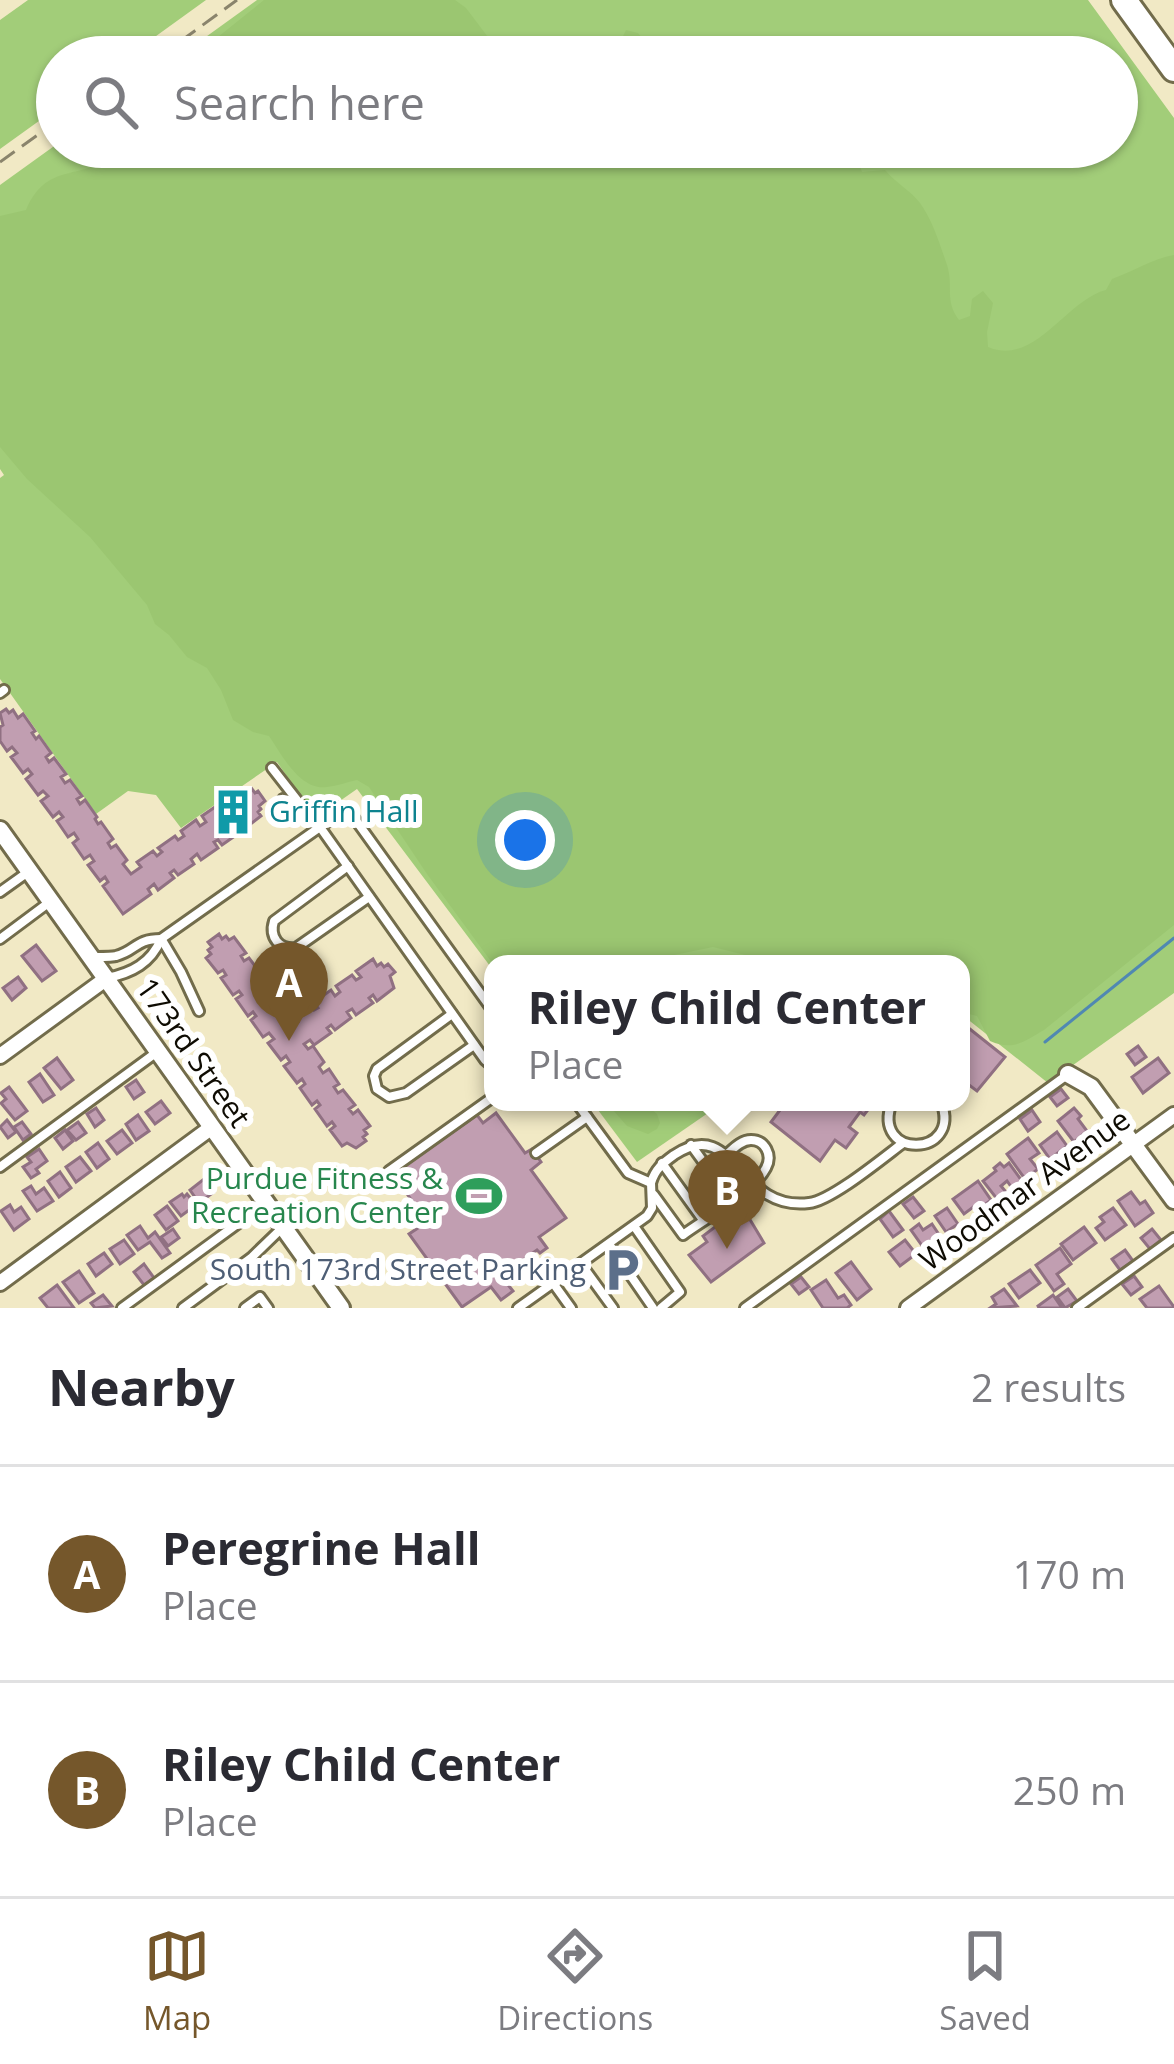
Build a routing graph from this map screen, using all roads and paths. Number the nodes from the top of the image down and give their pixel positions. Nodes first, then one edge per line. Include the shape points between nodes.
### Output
1 (1124, 0) edge
2 (1174, 69) edge
3 (272, 768) dead end
4 (283, 799) dead end
5 (306, 812) junction
6 (320, 827) junction
7 (0, 830) edge
8 (348, 866) junction
9 (30, 871) junction
10 (0, 892) edge
11 (369, 897) junction
12 (52, 902) junction
13 (0, 939) edge
14 (161, 939) junction
15 (91, 957) junction
16 (107, 978) junction
17 (484, 998) edge
18 (199, 1011) dead end
19 (452, 1014) junction
20 (474, 1045) junction
21 (158, 1051) junction
22 (0, 1056) edge
23 (484, 1057) edge
24 (1068, 1074) joint
25 (484, 1103) edge
26 (583, 1111) edge
27 (890, 1111) edge
28 (943, 1111) edge
29 (1174, 1115) edge
30 (587, 1117) junction
31 (212, 1127) junction
32 (903, 1143) junction
33 (1133, 1144) junction
34 (691, 1145) junction
35 (536, 1153) dead end
36 (726, 1155) junction
37 (662, 1163) junction
38 (0, 1167) edge
39 (389, 1171) dead end
40 (753, 1185) junction
41 (652, 1188) junction
42 (731, 1200) junction
43 (1174, 1200) edge
44 (266, 1203) junction
45 (703, 1220) junction
46 (634, 1226) junction
47 (283, 1227) junction
48 (1174, 1238) edge
49 (609, 1244) junction
50 (581, 1264) junction
51 (0, 1283) edge
52 (553, 1283) junction
53 (521, 1307) edge
54 (122, 1308) edge
55 (183, 1308) edge
56 (245, 1308) edge
57 (268, 1308) edge
58 (341, 1308) edge
59 (571, 1308) edge
60 (613, 1308) edge
61 (657, 1308) edge
62 (745, 1308) edge
63 (908, 1308) edge
64 (1077, 1308) edge

1 - 2 highway
3 - 5 lane
4 - 5 lane
5 - 6 lane
6 - 8 lane
6 - 14 lane
6 - 17 lane via 347,808
7 - 9 street, 173rd Street
8 - 11 lane
8 - 11 lane via 274,921 276,942 296,948
9 - 10 lane
9 - 12 street, 173rd Street
11 - 19 lane
12 - 13 lane
12 - 15 street, 173rd Street
14 - 15 lane
14 - 16 lane via 155,955
14 - 18 lane
15 - 16 street, 173rd Street
16 - 21 street, 173rd Street
16 - 22 street
19 - 20 lane
19 - 20 lane via 376,1069 377,1089 389,1097 406,1093
20 - 23 lane
21 - 31 street, 173rd Street
21 - 38 lane
24 - 33 street via 1090,1087
24 - 62 lane
25 - 39 lane
26 - 30 lane
27 - 32 lane via 890,1129
28 - 32 lane via 938,1136 922,1146
29 - 33 street, Woodmar Avenue
30 - 35 lane
30 - 41 lane via 628,1173
31 - 44 street, 173rd Street
31 - 51 street
32 - 40 lane via 811,1204 776,1200
33 - 43 street
33 - 63 street, Woodmar Avenue
34 - 36 lane via 706,1143
34 - 37 lane
34 - 42 lane
36 - 40 lane
36 - 40 lane via 745,1140 765,1146 769,1163
37 - 41 lane
37 - 45 lane
40 - 42 lane
41 - 45 lane via 682,1235
41 - 46 lane via 652,1208
42 - 45 lane
44 - 47 street, 173rd Street
44 - 54 lane
46 - 49 lane
46 - 61 lane via 680,1292
47 - 55 lane
47 - 58 street, 173rd Street
48 - 64 lane
49 - 50 lane
49 - 61 lane
50 - 52 lane
50 - 60 lane
52 - 53 lane
52 - 59 lane
56 - 57 lane via 260,1297

